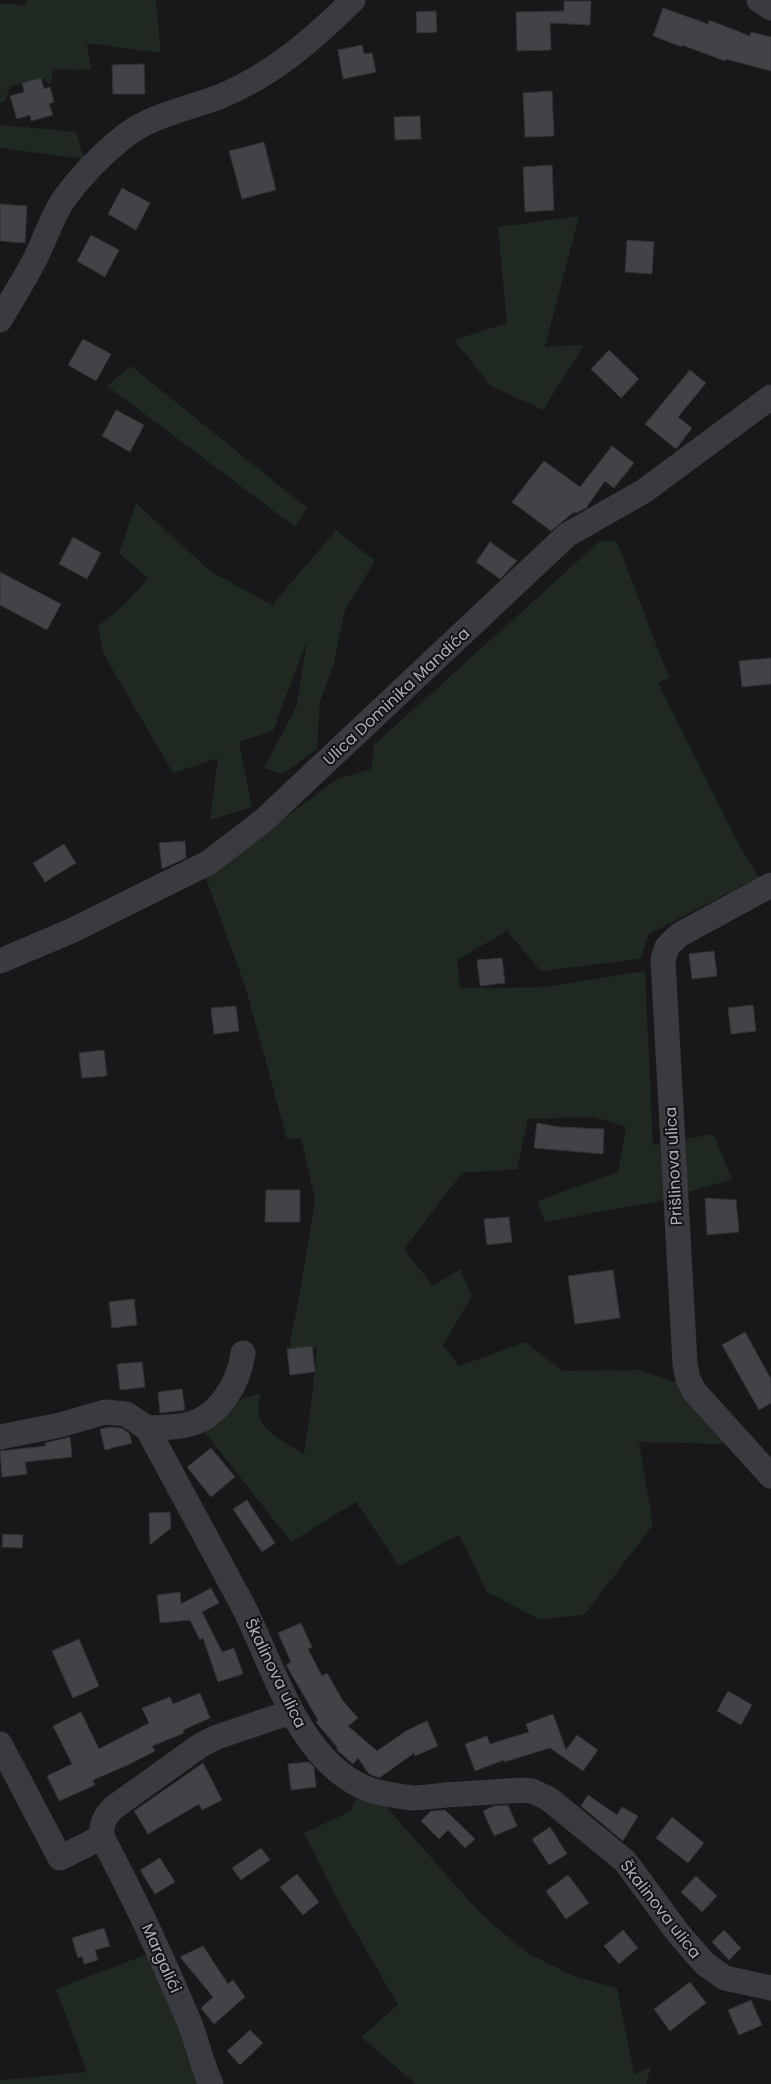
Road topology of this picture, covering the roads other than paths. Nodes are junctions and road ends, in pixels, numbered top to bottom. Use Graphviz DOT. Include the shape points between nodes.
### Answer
graph roads {
  1 [pos="353,0"];
  2 [pos="759,0"];
  3 [pos="771,8"];
  4 [pos="0,320"];
  5 [pos="771,397"];
  6 [pos="771,885"];
  7 [pos="0,961"];
  8 [pos="243,1353"];
  9 [pos="147,1428"];
  10 [pos="0,1438"];
  11 [pos="771,1476"];
  12 [pos="291,1712"];
  13 [pos="0,1744"];
  14 [pos="102,1838"];
  15 [pos="771,1988"];
  16 [pos="211,2084"];
  1 -- 4 [label="street" via="288,58 220,96 146,124 123,137 63,200"];
  2 -- 3 [label="street"];
  5 -- 7 [label="street, Ulica Dominika Mandića" via="644,491 567,535 264,820 208,863 71,932"];
  6 -- 11 [label="street, Prišlinova ulica" via="679,935 667,947 663,960 688,1379 694,1391"];
  8 -- 9 [label="street" via="237,1379 208,1416 186,1425"];
  9 -- 10 [label="street, Škalinova ulica" via="126,1414 106,1412"];
  9 -- 12 [label="street, Škalinova ulica" via="254,1628"];
  12 -- 14 [label="street" via="217,1737 186,1754 105,1816 101,1825"];
  12 -- 15 [label="street, Škalinova ulica" via="332,1765 368,1789 412,1798 522,1790 549,1798 625,1861 705,1964 725,1978"];
  13 -- 14 [label="street" via="60,1858"];
  14 -- 16 [label="street, Margalići" via="166,1965"];
}
